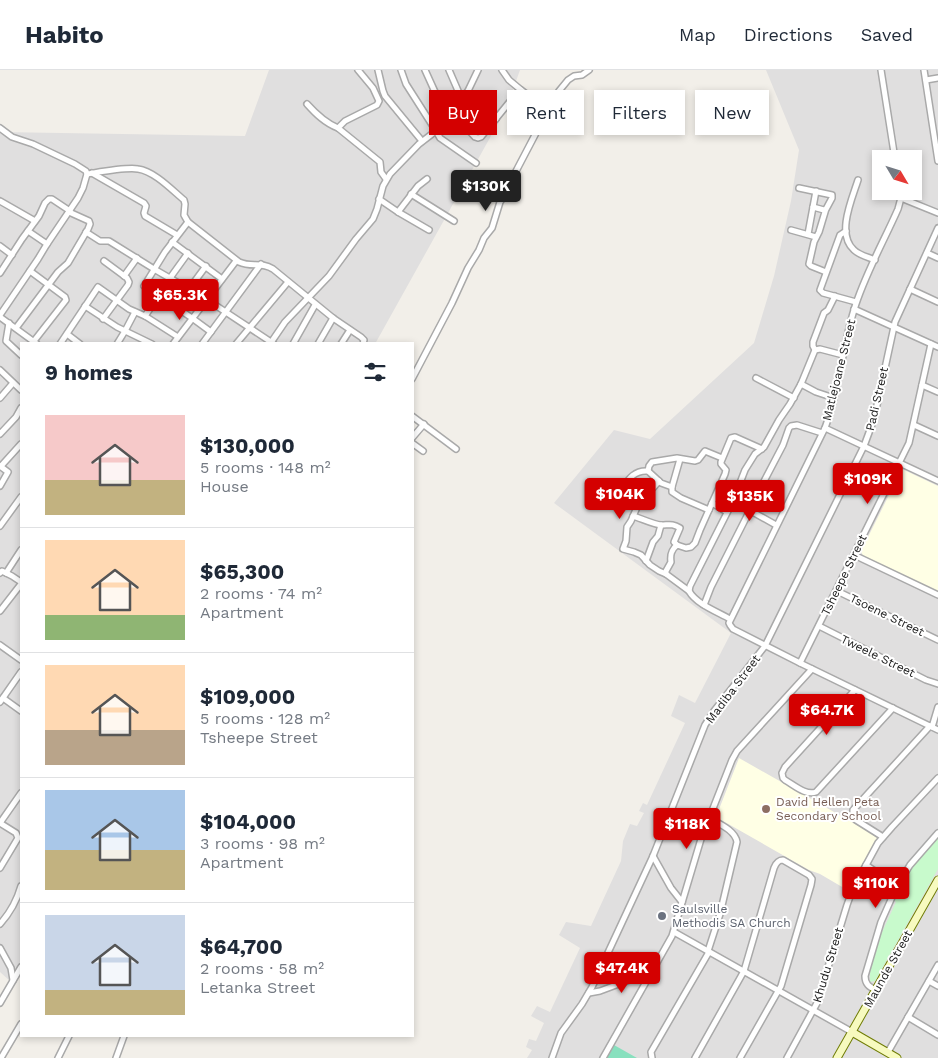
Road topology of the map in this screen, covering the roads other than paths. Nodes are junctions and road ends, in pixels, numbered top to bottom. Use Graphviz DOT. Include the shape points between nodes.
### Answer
graph roads {
  1 [pos="358,70"];
  2 [pos="378,70"];
  3 [pos="401,70"];
  4 [pos="425,70"];
  5 [pos="449,70"];
  6 [pos="478,70"];
  7 [pos="502,70"];
  8 [pos="589,70"];
  9 [pos="881,70"];
  10 [pos="924,70"];
  11 [pos="938,78"];
  12 [pos="926,80"];
  13 [pos="434,90"];
  14 [pos="458,90"];
  15 [pos="469,90"];
  16 [pos="521,90"];
  17 [pos="560,90"];
  18 [pos="307,104"];
  19 [pos="507,106"];
  20 [pos="932,118"];
  21 [pos="938,118"];
  22 [pos="497,119"];
  23 [pos="429,120"];
  24 [pos="0,128"];
  25 [pos="338,128"];
  26 [pos="430,135"];
  27 [pos="438,135"];
  28 [pos="535,135"];
  29 [pos="422,141"];
  30 [pos="894,150"];
  31 [pos="938,159"];
  32 [pos="476,163"];
  33 [pos="89,174"];
  34 [pos="386,179"];
  35 [pos="427,179"];
  36 [pos="858,180"];
  37 [pos="799,188"];
  38 [pos="816,191"];
  39 [pos="411,194"];
  40 [pos="379,199"];
  41 [pos="900,200"];
  42 [pos="906,200"];
  43 [pos="0,201"];
  44 [pos="813,207"];
  45 [pos="69,211"];
  46 [pos="825,211"];
  47 [pos="398,212"];
  48 [pos="938,213"];
  49 [pos="35,221"];
  50 [pos="454,221"];
  51 [pos="188,222"];
  52 [pos="938,228"];
  53 [pos="429,230"];
  54 [pos="791,230"];
  55 [pos="28,231"];
  56 [pos="846,231"];
  57 [pos="86,232"];
  58 [pos="808,234"];
  59 [pos="177,235"];
  60 [pos="816,237"];
  61 [pos="172,242"];
  62 [pos="47,244"];
  63 [pos="0,246"];
  64 [pos="927,252"];
  65 [pos="188,253"];
  66 [pos="12,255"];
  67 [pos="137,258"];
  68 [pos="938,258"];
  69 [pos="236,260"];
  70 [pos="875,260"];
  71 [pos="104,261"];
  72 [pos="261,264"];
  73 [pos="206,266"];
  74 [pos="154,269"];
  75 [pos="30,271"];
  76 [pos="826,272"];
  77 [pos="0,273"];
  78 [pos="124,276"];
  79 [pos="171,278"];
  80 [pos="222,278"];
  81 [pos="288,282"];
  82 [pos="48,285"];
  83 [pos="910,288"];
  84 [pos="189,289"];
  85 [pos="159,295"];
  86 [pos="835,296"];
  87 [pos="307,298"];
  88 [pos="206,299"];
  89 [pos="117,301"];
  90 [pos="856,302"];
  91 [pos="938,302"];
  92 [pos="315,305"];
  93 [pos="85,306"];
  94 [pos="854,309"];
  95 [pos="135,312"];
  96 [pos="226,312"];
  97 [pos="0,316"];
  98 [pos="145,316"];
  99 [pos="192,318"];
  100 [pos="333,318"];
  101 [pos="103,319"];
  102 [pos="9,323"];
  103 [pos="894,326"];
  104 [pos="249,327"];
  105 [pos="16,328"];
  106 [pos="350,330"];
  107 [pos="125,331"];
  108 [pos="211,332"];
  109 [pos="66,334"];
  110 [pos="178,337"];
  111 [pos="35,342"];
  112 [pos="61,342"];
  113 [pos="77,342"];
  114 [pos="118,342"];
  115 [pos="144,342"];
  116 [pos="174,342"];
  117 [pos="204,342"];
  118 [pos="238,342"];
  119 [pos="271,342"];
  120 [pos="273,342"];
  121 [pos="294,342"];
  122 [pos="319,342"];
  123 [pos="342,342"];
  124 [pos="364,342"];
  125 [pos="931,344"];
  126 [pos="938,348"];
  127 [pos="815,350"];
  128 [pos="20,354"];
  129 [pos="843,355"];
  130 [pos="0,370"];
  131 [pos="414,375"];
  132 [pos="756,378"];
  133 [pos="13,382"];
  134 [pos="801,384"];
  135 [pos="922,385"];
  136 [pos="20,389"];
  137 [pos="938,392"];
  138 [pos="0,398"];
  139 [pos="794,398"];
  140 [pos="834,398"];
  141 [pos="20,410"];
  142 [pos="414,417"];
  143 [pos="424,424"];
  144 [pos="914,425"];
  145 [pos="824,431"];
  146 [pos="0,434"];
  147 [pos="414,436"];
  148 [pos="938,436"];
  149 [pos="414,444"];
  150 [pos="20,445"];
  151 [pos="864,446"];
  152 [pos="456,449"];
  153 [pos="762,449"];
  154 [pos="423,451"];
  155 [pos="722,458"];
  156 [pos="680,459"];
  157 [pos="900,464"];
  158 [pos="0,466"];
  159 [pos="648,471"];
  160 [pos="659,481"];
  161 [pos="938,481"];
  162 [pos="627,482"];
  163 [pos="0,486"];
  164 [pos="646,487"];
  165 [pos="672,487"];
  166 [pos="640,496"];
  167 [pos="20,498"];
  168 [pos="732,501"];
  169 [pos="712,503"];
  170 [pos="709,510"];
  171 [pos="750,510"];
  172 [pos="727,512"];
  173 [pos="634,516"];
  174 [pos="661,525"];
  175 [pos="776,525"];
  176 [pos="0,526"];
  177 [pos="677,545"];
  178 [pos="20,551"];
  179 [pos="854,555"];
  180 [pos="646,561"];
  181 [pos="2,572"];
  182 [pos="666,574"];
  183 [pos="20,581"];
  184 [pos="20,582"];
  185 [pos="837,590"];
  186 [pos="689,592"];
  187 [pos="938,596"];
  188 [pos="704,605"];
  189 [pos="0,611"];
  190 [pos="730,622"];
  191 [pos="819,626"];
  192 [pos="938,640"];
  193 [pos="0,645"];
  194 [pos="764,646"];
  195 [pos="20,659"];
  196 [pos="800,663"];
  197 [pos="812,669"];
  198 [pos="20,673"];
  199 [pos="938,684"];
  200 [pos="855,690"];
  201 [pos="2,700"];
  202 [pos="938,707"];
  203 [pos="893,708"];
  204 [pos="20,710"];
  205 [pos="931,726"];
  206 [pos="938,730"];
  207 [pos="938,778"];
  208 [pos="20,794"];
  209 [pos="709,818"];
  210 [pos="0,823"];
  211 [pos="938,833"];
  212 [pos="882,837"];
  213 [pos="653,856"];
  214 [pos="866,865"];
  215 [pos="0,868"];
  216 [pos="938,880"];
  217 [pos="897,886"];
  218 [pos="20,889"];
  219 [pos="935,893"];
  220 [pos="682,902"];
  221 [pos="0,924"];
  222 [pos="674,932"];
  223 [pos="0,948"];
  224 [pos="709,952"];
  225 [pos="938,965"];
  226 [pos="20,969"];
  227 [pos="744,971"];
  228 [pos="651,972"];
  229 [pos="13,981"];
  230 [pos="929,981"];
  231 [pos="938,986"];
  232 [pos="876,990"];
  233 [pos="778,991"];
  234 [pos="589,993"];
  235 [pos="0,1003"];
  236 [pos="813,1011"];
  237 [pos="908,1018"];
  238 [pos="20,1026"];
  239 [pos="852,1032"];
  240 [pos="938,1035"];
  241 [pos="68,1037"];
  242 [pos="124,1037"];
  243 [pos="888,1052"];
  244 [pos="1,1058"];
  245 [pos="58,1058"];
  246 [pos="116,1058"];
  247 [pos="552,1058"];
  248 [pos="603,1058"];
  249 [pos="652,1058"];
  250 [pos="695,1058"];
  251 [pos="740,1058"];
  252 [pos="787,1058"];
  253 [pos="837,1058"];
  254 [pos="897,1058"];
  1 -- 25 [label="street" via="379,102"];
  2 -- 29 [label="street" via="385,96"];
  3 -- 23 [label="street"];
  4 -- 13 [label="street"];
  5 -- 14 [label="street"];
  6 -- 15 [label="street"];
  7 -- 16 [label="street"];
  8 -- 17 [label="street" via="568,80"];
  9 -- 30 [label="street"];
  10 -- 12 [label="street"];
  11 -- 12 [label="street"];
  12 -- 20 [label="street"];
  18 -- 25 [label="street" via="319,117"];
  19 -- 22 [label="street"];
  20 -- 21 [label="street"];
  20 -- 31 [label="street"];
  24 -- 33 [label="street"];
  25 -- 34 [label="street" via="380,162"];
  26 -- 29 [label="street"];
  27 -- 32 [label="street"];
  28 -- 131 [label="street" via="500,202 492,228"];
  29 -- 34 [label="street"];
  33 -- 45 [label="street"];
  33 -- 51 [label="street" via="132,169 145,171 184,200 184,215"];
  33 -- 59 [label="street" via="144,203 144,214"];
  34 -- 40 [label="street"];
  35 -- 39 [label="street"];
  36 -- 56 [label="street"];
  37 -- 38 [label="street"];
  38 -- 44 [label="street"];
  38 -- 46 [label="street" via="832,196"];
  39 -- 47 [label="street"];
  39 -- 50 [label="street"];
  40 -- 47 [label="street"];
  40 -- 87 [label="street" via="370,224"];
  41 -- 70 [label="street, Matlejoane Street"];
  42 -- 48 [label="street"];
  43 -- 49 [label="street"];
  44 -- 46 [label="street"];
  44 -- 58 [label="street"];
  45 -- 49 [label="street" via="49,199"];
  45 -- 57 [label="street" via="90,222"];
  45 -- 62 [label="street"];
  46 -- 60 [label="street"];
  47 -- 53 [label="street"];
  49 -- 55 [label="street"];
  51 -- 59 [label="street"];
  51 -- 69 [label="street"];
  52 -- 64 [label="street, Padi Street"];
  54 -- 58 [label="street"];
  55 -- 62 [label="street"];
  55 -- 66 [label="street"];
  56 -- 70 [label="street" via="852,248"];
  56 -- 76 [label="street" via="840,235"];
  57 -- 67 [label="street"];
  57 -- 82 [label="street" via="68,263"];
  58 -- 60 [label="street"];
  59 -- 61 [label="street"];
  60 -- 76 [label="street" via="809,264"];
  61 -- 65 [label="street"];
  61 -- 74 [label="street"];
  62 -- 75 [label="street"];
  63 -- 66 [label="street"];
  64 -- 68 [label="street"];
  64 -- 83 [label="street, Padi Street"];
  65 -- 73 [label="street"];
  65 -- 79 [label="street"];
  66 -- 77 [label="street"];
  67 -- 74 [label="street"];
  67 -- 78 [label="street"];
  69 -- 72 [label="street" via="246,265"];
  69 -- 80 [label="street"];
  70 -- 90 [label="street, Matlejoane Street"];
  71 -- 78 [label="street"];
  72 -- 81 [label="street"];
  72 -- 96 [label="street"];
  73 -- 80 [label="street"];
  73 -- 84 [label="street"];
  74 -- 79 [label="street"];
  74 -- 85 [label="street" via="144,286"];
  75 -- 82 [label="street"];
  75 -- 97 [label="street"];
  76 -- 86 [label="street" via="820,290"];
  78 -- 89 [label="street" via="129,283"];
  79 -- 84 [label="street"];
  79 -- 85 [label="street"];
  80 -- 88 [label="street"];
  81 -- 87 [label="street"];
  81 -- 104 [label="street"];
  82 -- 105 [label="street"];
  82 -- 111 [label="street" via="65,297 66,302"];
  83 -- 91 [label="street"];
  83 -- 103 [label="street, Padi Street"];
  84 -- 88 [label="street"];
  85 -- 98 [label="street"];
  85 -- 99 [label="street"];
  86 -- 90 [label="street"];
  86 -- 127 [label="street" via="813,342"];
  87 -- 92 [label="street"];
  87 -- 120 [label="street" via="285,322"];
  88 -- 96 [label="street"];
  88 -- 99 [label="street"];
  89 -- 93 [label="street" via="98,287"];
  89 -- 95 [label="street"];
  89 -- 101 [label="street"];
  90 -- 94 [label="street, Matlejoane Street"];
  92 -- 100 [label="street"];
  92 -- 121 [label="street"];
  93 -- 101 [label="street"];
  93 -- 109 [label="street"];
  94 -- 103 [label="street"];
  94 -- 129 [label="street, Matlejoane Street"];
  95 -- 98 [label="street"];
  95 -- 107 [label="street"];
  96 -- 104 [label="street"];
  96 -- 108 [label="street"];
  97 -- 102 [label="street"];
  98 -- 110 [label="street"];
  99 -- 108 [label="street"];
  99 -- 110 [label="street"];
  100 -- 106 [label="street"];
  100 -- 122 [label="street"];
  101 -- 107 [label="street"];
  102 -- 105 [label="street"];
  102 -- 128 [label="street" via="6,341"];
  103 -- 125 [label="street"];
  103 -- 151 [label="street, Padi Street" via="874,419"];
  104 -- 118 [label="street"];
  104 -- 119 [label="street"];
  105 -- 111 [label="street"];
  106 -- 123 [label="street"];
  106 -- 124 [label="street"];
  107 -- 114 [label="street"];
  107 -- 115 [label="street"];
  108 -- 117 [label="street"];
  109 -- 112 [label="street"];
  109 -- 113 [label="street"];
  110 -- 116 [label="street"];
  125 -- 126 [label="street"];
  125 -- 135 [label="street, Tsheepe Street"];
  127 -- 129 [label="street"];
  127 -- 134 [label="street"];
  129 -- 140 [label="street, Matlejoane Street"];
  130 -- 133 [label="street"];
  132 -- 139 [label="street"];
  133 -- 136 [label="street"];
  133 -- 138 [label="street"];
  134 -- 139 [label="street"];
  134 -- 140 [label="street"];
  135 -- 137 [label="street"];
  135 -- 144 [label="street, Tsheepe Street"];
  139 -- 153 [label="street"];
  140 -- 145 [label="street, Matlejoane Street"];
  141 -- 146 [label="street"];
  142 -- 143 [label="street"];
  143 -- 147 [label="street"];
  143 -- 152 [label="street"];
  144 -- 148 [label="street"];
  144 -- 157 [label="street, Tsheepe Street"];
  145 -- 151 [label="street"];
  145 -- 171 [label="street" via="797,425 789,428"];
  145 -- 175 [label="street, Matlejoane Street"];
  149 -- 154 [label="street"];
  150 -- 158 [label="street"];
  151 -- 157 [label="street"];
  151 -- 194 [label="street, Padi Street"];
  153 -- 155 [label="street" via="734,436"];
  153 -- 168 [label="street" via="750,461"];
  155 -- 156 [label="street" via="707,451 696,461"];
  155 -- 169 [label="street" via="720,463 726,472"];
  156 -- 159 [label="street" via="652,462"];
  156 -- 165 [label="street"];
  157 -- 161 [label="street"];
  157 -- 179 [label="street, Tsheepe Street"];
  158 -- 163 [label="street" via="8,473"];
  159 -- 160 [label="street"];
  159 -- 162 [label="street" via="634,473"];
  160 -- 164 [label="street" via="653,488"];
  160 -- 165 [label="street"];
  162 -- 164 [label="street"];
  162 -- 166 [label="street" via="623,490"];
  164 -- 166 [label="street"];
  165 -- 170 [label="street" via="673,494"];
  166 -- 173 [label="street"];
  167 -- 176 [label="street"];
  168 -- 171 [label="street"];
  168 -- 172 [label="street"];
  169 -- 170 [label="street"];
  169 -- 172 [label="street"];
  170 -- 177 [label="street" via="695,543 686,548"];
  171 -- 175 [label="street"];
  171 -- 188 [label="street"];
  172 -- 186 [label="street"];
  173 -- 174 [label="street"];
  173 -- 180 [label="street" via="627,527 623,549 643,556"];
  174 -- 177 [label="street" via="680,527 674,542"];
  174 -- 180 [label="street"];
  175 -- 190 [label="street, Matlejoane Street"];
  177 -- 182 [label="street"];
  178 -- 181 [label="street"];
  179 -- 185 [label="street, Tsheepe Street"];
  179 -- 187 [label="street"];
  180 -- 182 [label="street"];
  181 -- 183 [label="street"];
  182 -- 186 [label="street"];
  184 -- 189 [label="street"];
  185 -- 191 [label="street, Tsheepe Street"];
  185 -- 192 [label="street, Tsoene Street"];
  186 -- 188 [label="street"];
  188 -- 190 [label="street"];
  190 -- 194 [label="street" via="733,629"];
  191 -- 196 [label="street, Tsheepe Street"];
  191 -- 199 [label="street, Tweele Street"];
  193 -- 195 [label="street"];
  194 -- 196 [label="street"];
  194 -- 213 [label="street, Madiba Street" via="705,724"];
  196 -- 197 [label="street"];
  197 -- 200 [label="street"];
  197 -- 209 [label="street" via="734,755"];
  198 -- 201 [label="street"];
  200 -- 203 [label="street"];
  200 -- 203 [label="street" via="785,767 782,776 786,780 813,793"];
  201 -- 204 [label="street"];
  202 -- 205 [label="street"];
  203 -- 205 [label="street"];
  205 -- 206 [label="street"];
  205 -- 212 [label="street" via="853,810 854,818"];
  207 -- 212 [label="street, Khudu Street"];
  208 -- 210 [label="street"];
  209 -- 220 [label="street"];
  209 -- 224 [label="street" via="737,839"];
  210 -- 215 [label="street" via="16,833 18,838"];
  211 -- 217 [label="street" via="910,865"];
  212 -- 214 [label="street, Khudu Street"];
  213 -- 220 [label="street"];
  213 -- 234 [label="street, Madiba Street"];
  214 -- 217 [label="street"];
  214 -- 236 [label="street, Khudu Street" via="852,891"];
  216 -- 219 [label="street, Maunde Street"];
  217 -- 232 [label="street" via="866,971 866,983"];
  218 -- 221 [label="street"];
  219 -- 232 [label="street, Maunde Street"];
  220 -- 222 [label="street"];
  222 -- 224 [label="street"];
  222 -- 228 [label="street"];
  223 -- 229 [label="street"];
  224 -- 227 [label="street"];
  224 -- 249 [label="street" via="651,1052"];
  225 -- 230 [label="street"];
  226 -- 229 [label="street"];
  227 -- 233 [label="street"];
  227 -- 233 [label="street" via="776,865 784,860 809,874 812,881"];
  227 -- 250 [label="street"];
  228 -- 234 [label="street"];
  228 -- 248 [label="street"];
  229 -- 235 [label="street"];
  230 -- 231 [label="street"];
  230 -- 237 [label="street"];
  232 -- 239 [label="street, Maunde Street"];
  233 -- 236 [label="street"];
  233 -- 251 [label="street"];
  234 -- 247 [label="street, Madiba Street" via="561,1033"];
  236 -- 239 [label="street"];
  236 -- 252 [label="street, Khudu Street"];
  237 -- 240 [label="street"];
  237 -- 243 [label="street"];
  238 -- 244 [label="street"];
  239 -- 243 [label="street"];
  239 -- 253 [label="street, Maunde Street"];
  241 -- 245 [label="street"];
  242 -- 246 [label="street"];
  243 -- 254 [label="street"];
}
